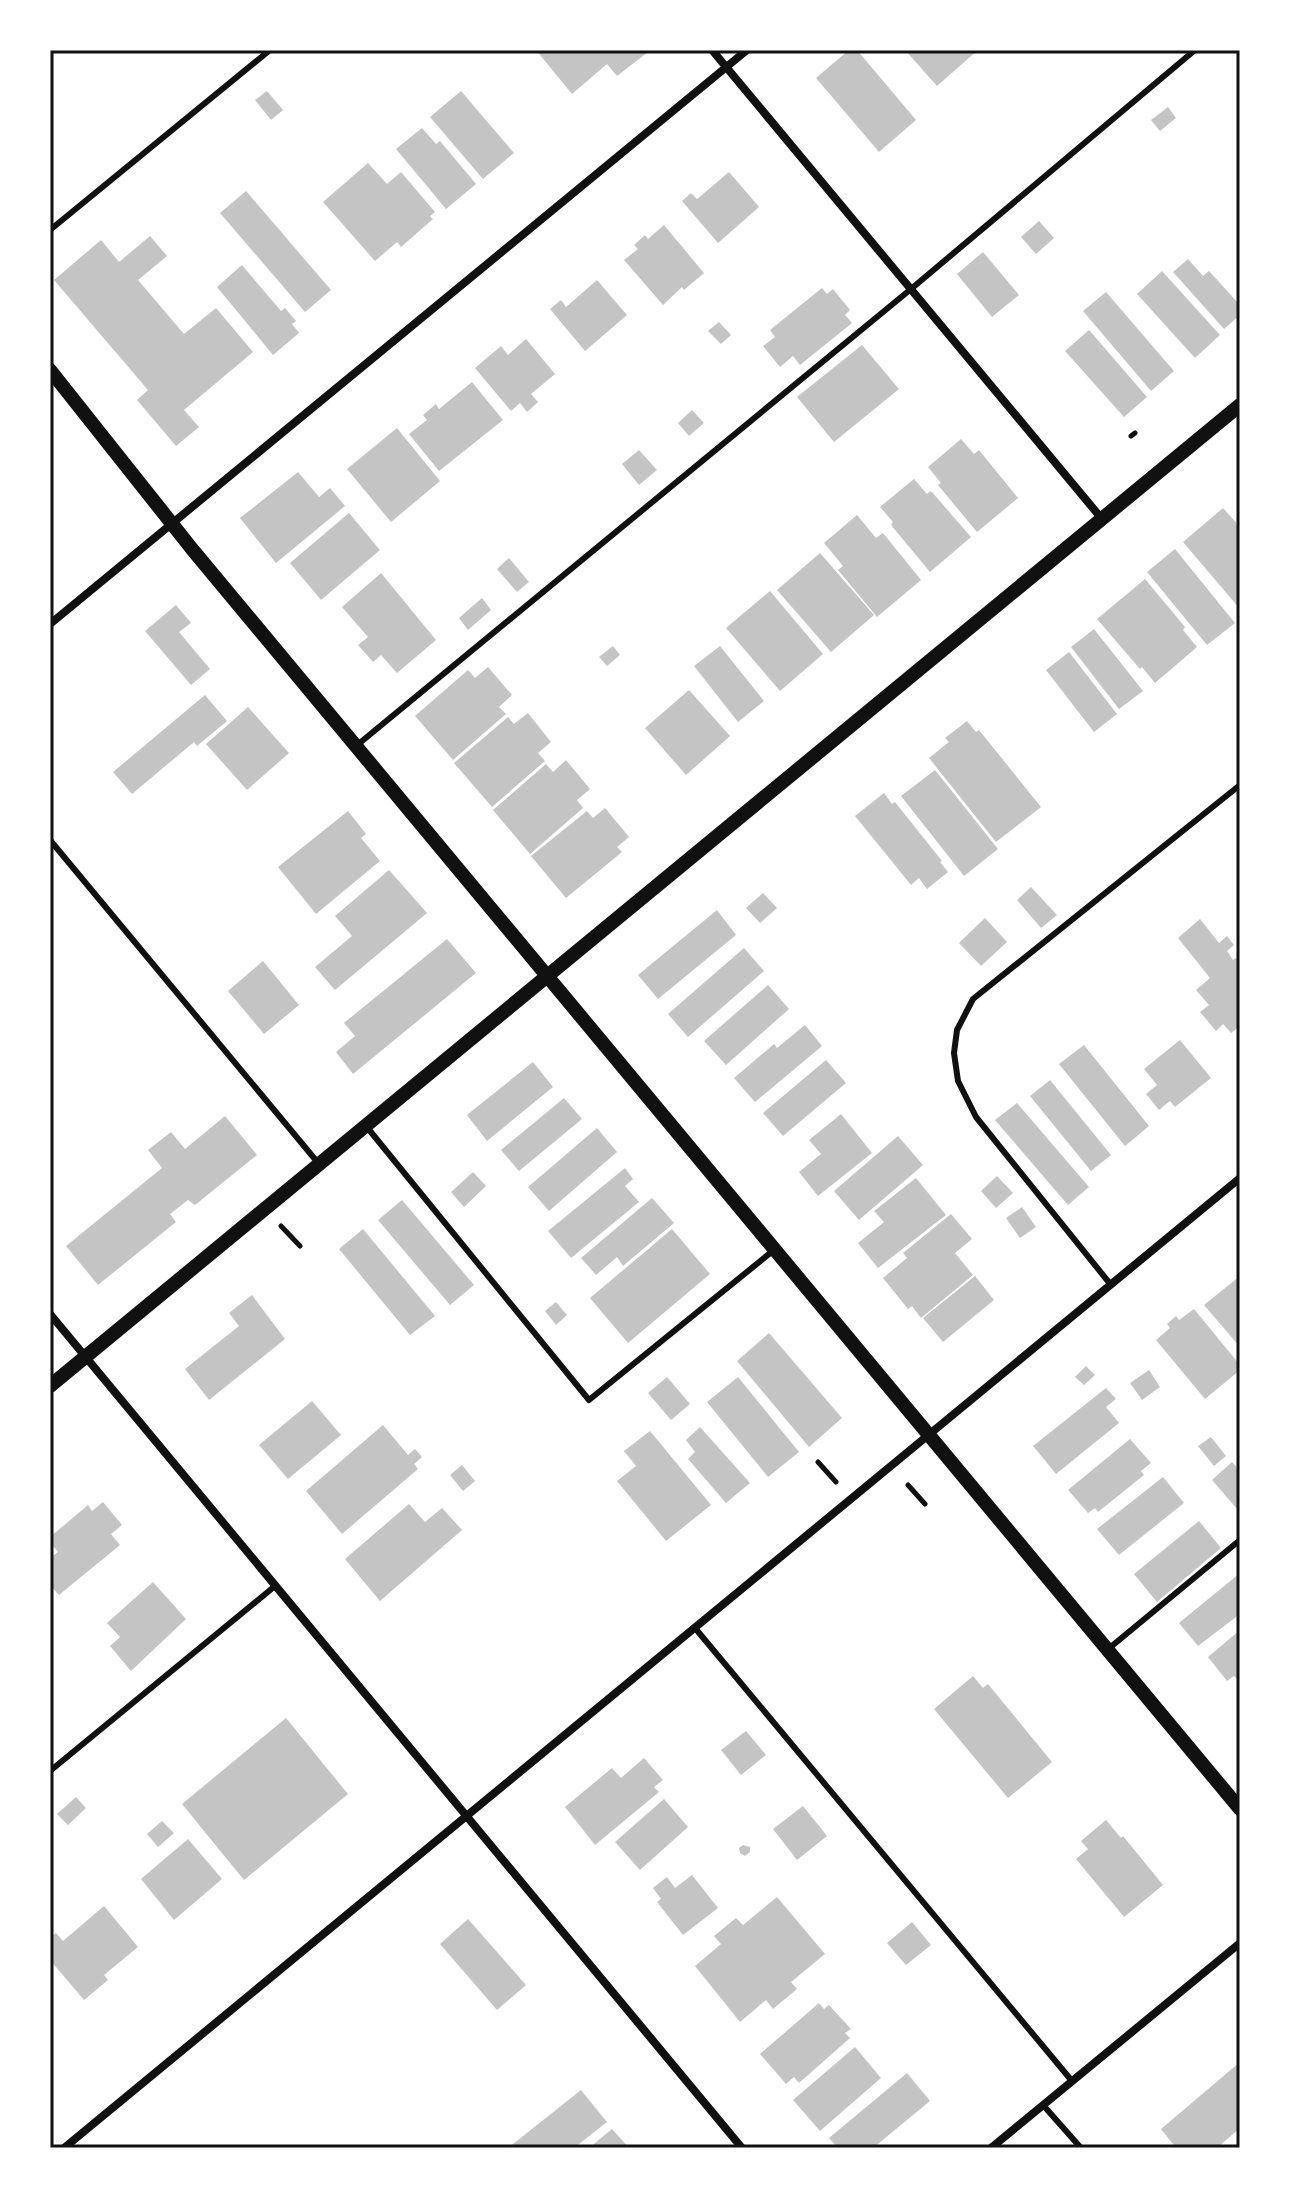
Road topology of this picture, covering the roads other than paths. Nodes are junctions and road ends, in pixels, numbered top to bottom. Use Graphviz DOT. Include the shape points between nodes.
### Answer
graph roads {
  1 [pos="270,50"];
  2 [pos="712,50"];
  3 [pos="747,50"];
  4 [pos="1195,50"];
  5 [pos="726,67"];
  6 [pos="50,230"];
  7 [pos="911,289"];
  8 [pos="50,370"];
  9 [pos="1240,405"];
  10 [pos="1102,519"];
  11 [pos="171,524"];
  12 [pos="50,624"];
  13 [pos="356,746"];
  14 [pos="1240,785"];
  15 [pos="50,840"];
  16 [pos="547,976"];
  17 [pos="366,1126"];
  18 [pos="319,1164"];
  19 [pos="1240,1178"];
  20 [pos="775,1250"];
  21 [pos="1111,1285"];
  22 [pos="50,1314"];
  23 [pos="85,1357"];
  24 [pos="50,1386"];
  25 [pos="929,1435"];
  26 [pos="1240,1540"];
  27 [pos="275,1586"];
  28 [pos="695,1628"];
  29 [pos="1107,1650"];
  30 [pos="50,1771"];
  31 [pos="1240,1809"];
  32 [pos="467,1816"];
  33 [pos="1240,1943"];
  34 [pos="1072,2081"];
  35 [pos="1043,2105"];
  36 [pos="64,2148"];
  37 [pos="742,2148"];
  38 [pos="991,2148"];
  39 [pos="1081,2148"];
  1 -- 6 [label="lane"];
  2 -- 5 [label="street"];
  3 -- 5 [label="street"];
  4 -- 7 [label="lane"];
  5 -- 7 [label="street"];
  5 -- 11 [label="street"];
  7 -- 10 [label="street"];
  7 -- 13 [label="lane"];
  8 -- 11 [label="street"];
  9 -- 10 [label="street"];
  10 -- 16 [label="street"];
  11 -- 12 [label="street"];
  11 -- 13 [label="street"];
  13 -- 16 [label="street"];
  14 -- 21 [label="lane" via="973,999 957,1030 958,1081 976,1117"];
  15 -- 18 [label="lane"];
  16 -- 17 [label="street"];
  16 -- 20 [label="street"];
  17 -- 18 [label="street"];
  17 -- 20 [label="lane" via="589,1400"];
  18 -- 23 [label="street"];
  19 -- 21 [label="street"];
  20 -- 25 [label="street"];
  21 -- 25 [label="street"];
  22 -- 23 [label="street"];
  23 -- 24 [label="street"];
  23 -- 27 [label="street"];
  25 -- 28 [label="street"];
  25 -- 29 [label="street"];
  26 -- 29 [label="lane"];
  27 -- 30 [label="lane"];
  27 -- 32 [label="street"];
  28 -- 32 [label="street"];
  28 -- 34 [label="lane"];
  29 -- 31 [label="street"];
  32 -- 36 [label="street"];
  32 -- 37 [label="street"];
  33 -- 34 [label="street"];
  34 -- 35 [label="street"];
  35 -- 38 [label="street"];
  35 -- 39 [label="lane"];
}
